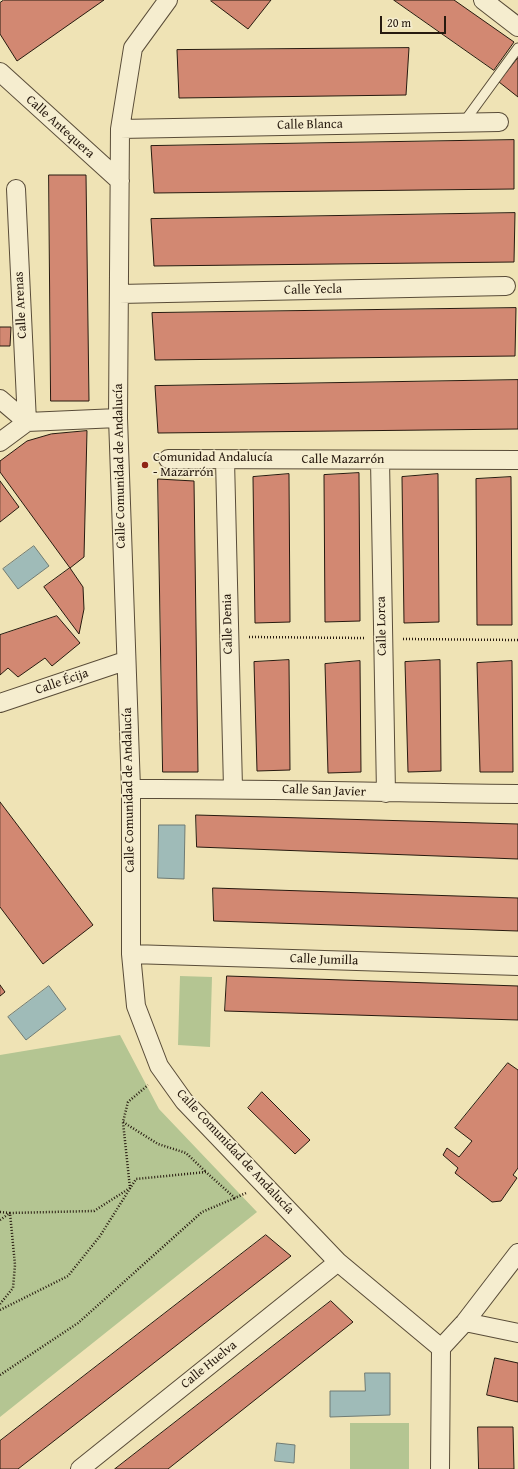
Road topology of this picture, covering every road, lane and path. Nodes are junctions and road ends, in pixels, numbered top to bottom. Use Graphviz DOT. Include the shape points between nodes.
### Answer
graph roads {
  1 [pos="168,0"];
  2 [pos="483,0"];
  3 [pos="518,27"];
  4 [pos="518,48"];
  5 [pos="0,72"];
  6 [pos="464,122"];
  7 [pos="499,122"];
  8 [pos="120,129"];
  9 [pos="120,181"];
  10 [pos="16,189"];
  11 [pos="506,286"];
  12 [pos="119,294"];
  13 [pos="0,399"];
  14 [pos="118,418"];
  15 [pos="27,422"];
  16 [pos="0,442"];
  17 [pos="168,459"];
  18 [pos="225,460"];
  19 [pos="380,460"];
  20 [pos="518,460"];
  21 [pos="125,660"];
  22 [pos="0,703"];
  23 [pos="233,788"];
  24 [pos="131,789"];
  25 [pos="386,793"];
  26 [pos="518,794"];
  27 [pos="131,954"];
  28 [pos="518,966"];
  29 [pos="159,1066"];
  30 [pos="123,1122"];
  31 [pos="206,1172"];
  32 [pos="264,1186"];
  33 [pos="130,1188"];
  34 [pos="235,1198"];
  35 [pos="0,1212"];
  36 [pos="10,1213"];
  37 [pos="0,1220"];
  38 [pos="518,1253"];
  39 [pos="338,1262"];
  40 [pos="0,1304"];
  41 [pos="0,1310"];
  42 [pos="465,1322"];
  43 [pos="518,1333"];
  44 [pos="441,1348"];
  45 [pos="0,1375"];
  46 [pos="80,1469"];
  47 [pos="440,1469"];
  1 -- 8 [label="street, Calle Comunidad de Andalucía" via="133,48"];
  2 -- 3 [label="street"];
  4 -- 6 [label="lane"];
  5 -- 9 [label="street, Calle Antequera"];
  6 -- 7 [label="street, Calle Blanca"];
  6 -- 8 [label="street, Calle Blanca"];
  8 -- 9 [label="street, Calle Comunidad de Andalucía"];
  9 -- 12 [label="street, Calle Comunidad de Andalucía"];
  10 -- 15 [label="street, Calle Arenas"];
  11 -- 12 [label="street, Calle Yecla"];
  12 -- 14 [label="street, Calle Comunidad de Andalucía"];
  13 -- 15 [label="street"];
  14 -- 15 [label="street"];
  14 -- 21 [label="street, Calle Comunidad de Andalucía"];
  15 -- 16 [label="street"];
  17 -- 18 [label="street, Calle Mazarrón"];
  18 -- 19 [label="street, Calle Mazarrón"];
  18 -- 23 [label="street, Calle Denia"];
  19 -- 20 [label="street, Calle Mazarrón"];
  19 -- 25 [label="street, Calle Lorca"];
  21 -- 22 [label="street, Calle Écija"];
  21 -- 24 [label="street, Calle Comunidad de Andalucía"];
  23 -- 24 [label="street, Calle San Javier"];
  23 -- 25 [label="street, Calle San Javier"];
  24 -- 27 [label="street, Calle Comunidad de Andalucía"];
  25 -- 26 [label="street, Calle San Javier"];
  27 -- 28 [label="street, Calle Jumilla"];
  27 -- 29 [label="street, Calle Comunidad de Andalucía" via="136,1006"];
  29 -- 30 [label="path" via="146,1089 128,1102"];
  29 -- 32 [label="street, Calle Comunidad de Andalucía" via="184,1101"];
  30 -- 31 [label="path" via="158,1144 186,1153"];
  30 -- 33 [label="path"];
  31 -- 33 [label="path" via="136,1179"];
  31 -- 34 [label="path"];
  32 -- 34 [label="path"];
  32 -- 39 [label="street, Calle Comunidad de Andalucía"];
  33 -- 36 [label="path" via="94,1211"];
  33 -- 41 [label="path" via="100,1236 68,1276"];
  34 -- 45 [label="path" via="202,1212 78,1323"];
  35 -- 36 [label="path"];
  36 -- 37 [label="path"];
  36 -- 40 [label="path" via="15,1265 14,1288"];
  38 -- 42 [label="street"];
  39 -- 44 [label="street, Calle Comunidad de Andalucía"];
  39 -- 46 [label="street, Calle Huelva"];
  42 -- 43 [label="street"];
  42 -- 44 [label="street"];
  44 -- 47 [label="street"];
}
